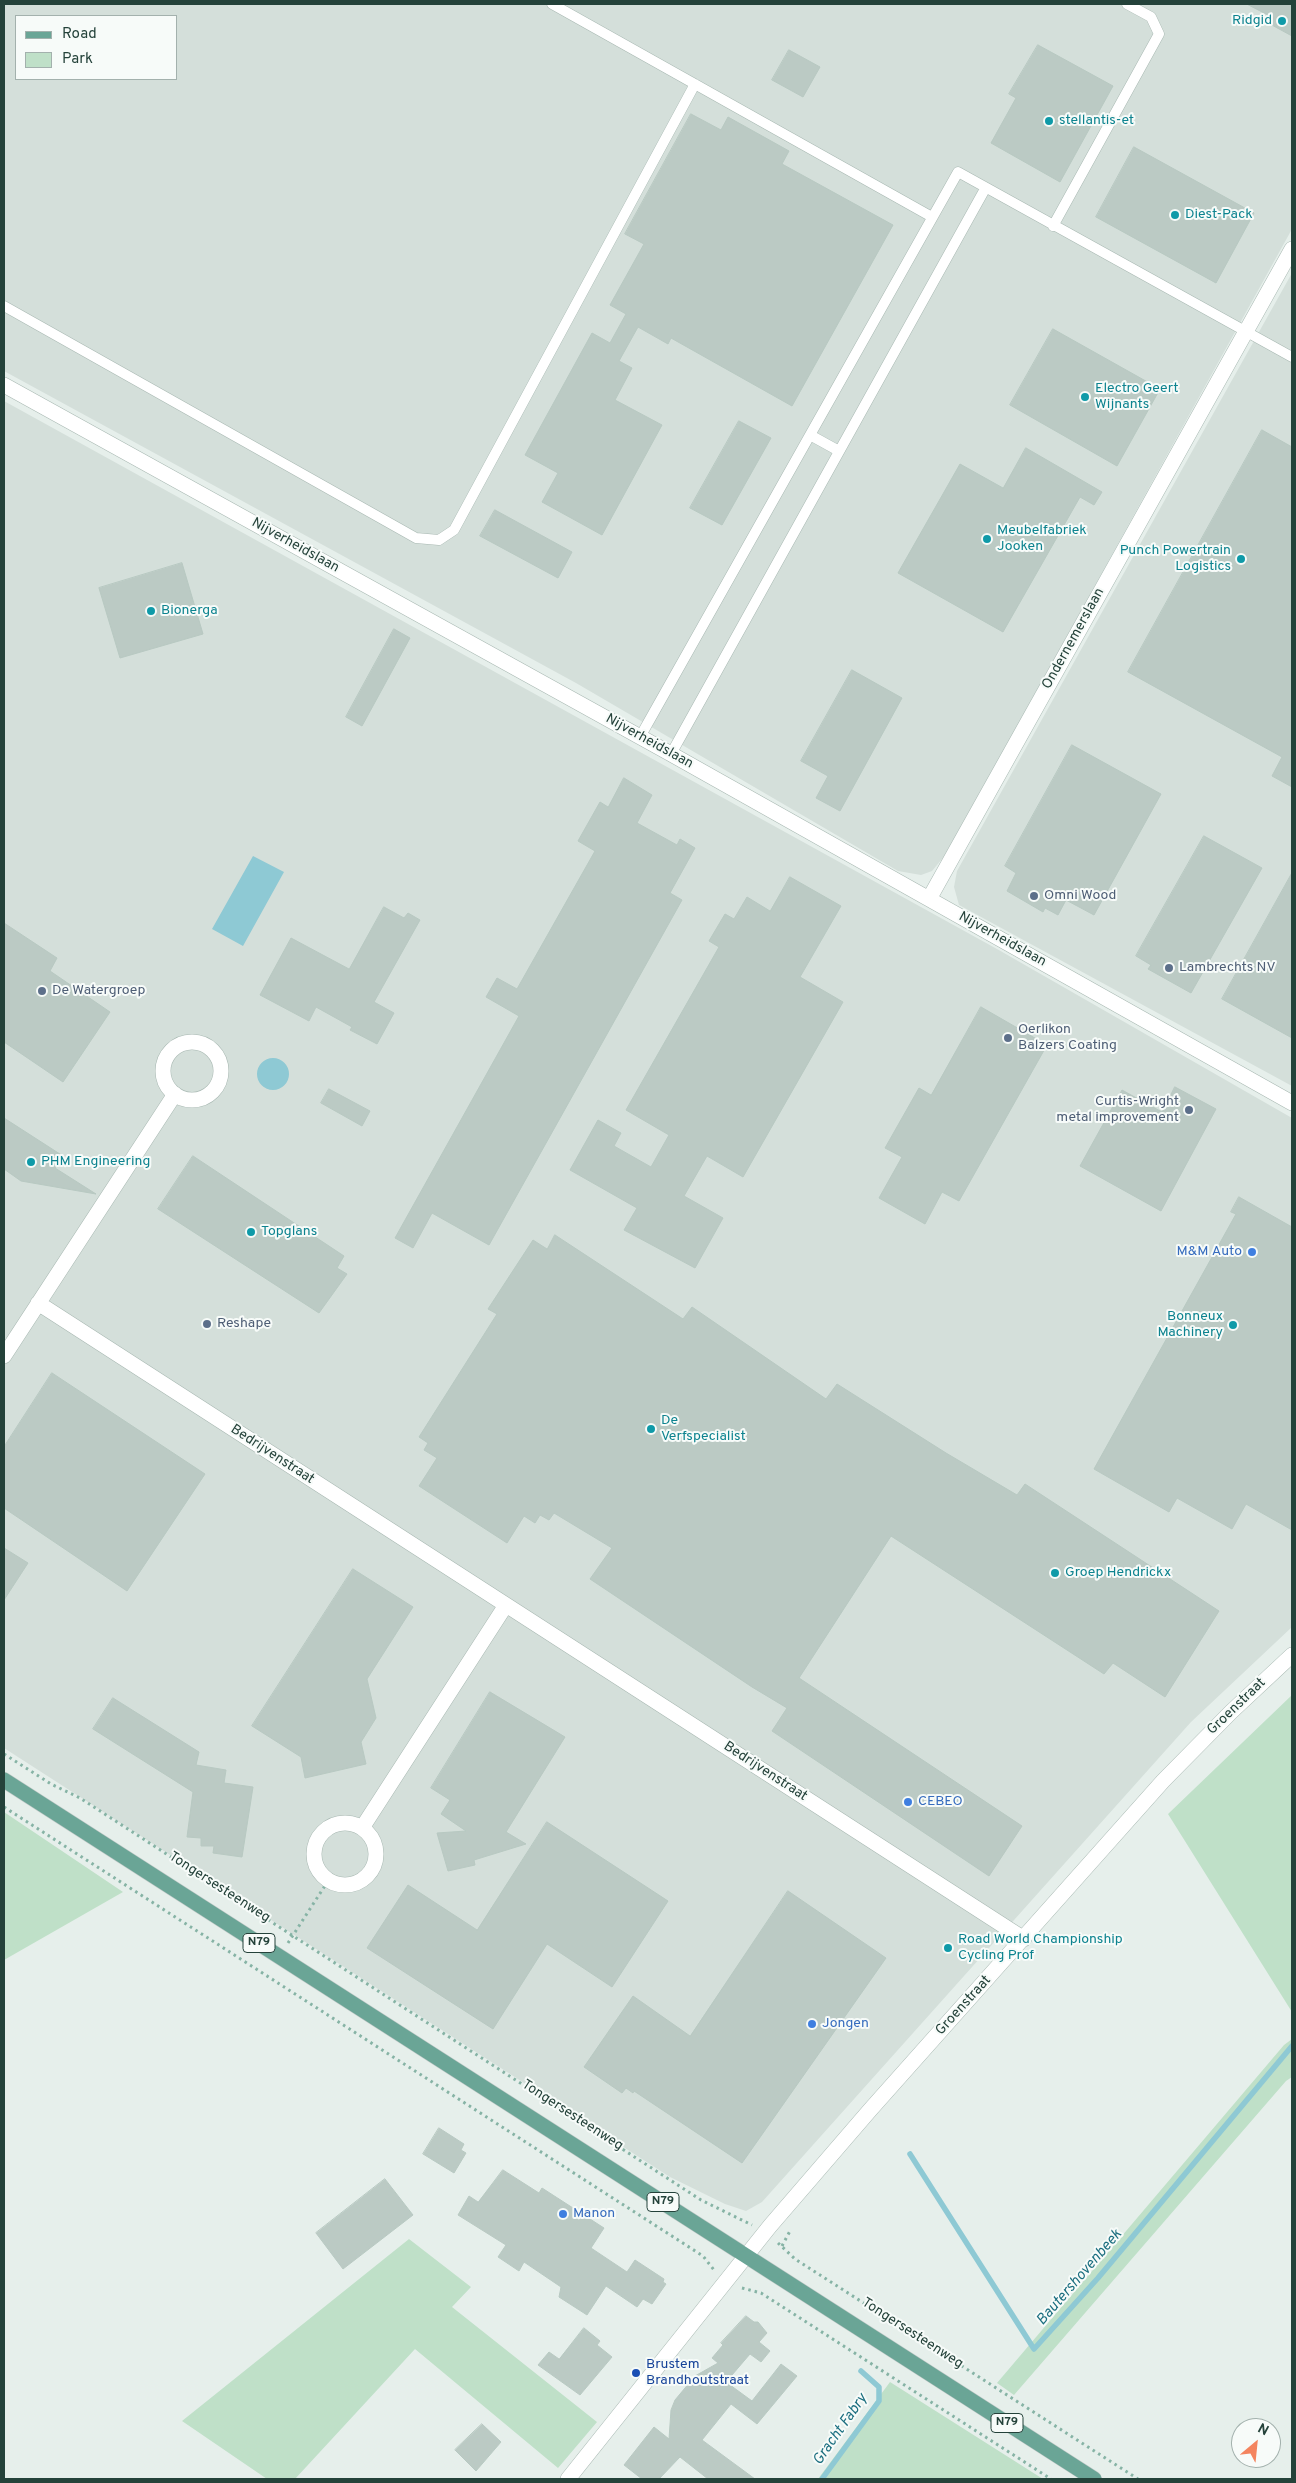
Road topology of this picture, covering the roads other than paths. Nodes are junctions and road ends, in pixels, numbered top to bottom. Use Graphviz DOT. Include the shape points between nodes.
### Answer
graph roads {
  1 [pos="552,4"];
  2 [pos="1127,4"];
  3 [pos="695,84"];
  4 [pos="985,189"];
  5 [pos="932,217"];
  6 [pos="1053,226"];
  7 [pos="1292,249"];
  8 [pos="4,306"];
  9 [pos="1247,330"];
  10 [pos="1292,356"];
  11 [pos="4,385"];
  12 [pos="810,435"];
  13 [pos="839,451"];
  14 [pos="640,737"];
  15 [pos="670,754"];
  16 [pos="928,899"];
  17 [pos="175,1094"];
  18 [pos="1292,1102"];
  19 [pos="38,1303"];
  20 [pos="4,1356"];
  21 [pos="506,1605"];
  22 [pos="1292,1655"];
  23 [pos="4,1780"];
  24 [pos="362,1828"];
  25 [pos="1024,1939"];
  26 [pos="747,2256"];
  27 [pos="568,2479"];
  28 [pos="1094,2479"];
  1 -- 3 [label="lane"];
  2 -- 6 [label="lane" via="1151,17 1158,34"];
  3 -- 5 [label="lane"];
  3 -- 8 [label="lane" via="454,530 438,540 416,538"];
  4 -- 5 [label="lane" via="958,172"];
  4 -- 6 [label="lane"];
  4 -- 13 [label="lane"];
  5 -- 12 [label="lane"];
  6 -- 9 [label="lane"];
  7 -- 9 [label="street, Ondernemerslaan"];
  9 -- 10 [label="lane"];
  9 -- 16 [label="street, Ondernemerslaan"];
  11 -- 14 [label="street, Nijverheidslaan"];
  12 -- 13 [label="lane"];
  12 -- 14 [label="lane"];
  13 -- 15 [label="lane"];
  14 -- 15 [label="street, Nijverheidslaan"];
  15 -- 16 [label="street, Nijverheidslaan"];
  16 -- 18 [label="street, Nijverheidslaan"];
  17 -- 19 [label="street"];
  19 -- 20 [label="street"];
  19 -- 21 [label="street, Bedrijvenstraat"];
  21 -- 24 [label="street"];
  21 -- 25 [label="street, Bedrijvenstraat"];
  22 -- 25 [label="street, Groenstraat" via="1164,1781"];
  23 -- 26 [label="main road, Tongersesteenweg / N79"];
  24 -- 24 [label="street" via="349,1823 335,1824 323,1832 316,1843 314,1857 319,1871 328,1880 342,1885 356,1884 368,1876 375,1865 377,1851 372,1838"];
  25 -- 26 [label="street, Groenstraat" via="870,2110"];
  26 -- 27 [label="street, Groenstraat"];
  26 -- 28 [label="main road, Tongersesteenweg / N79"];
}
